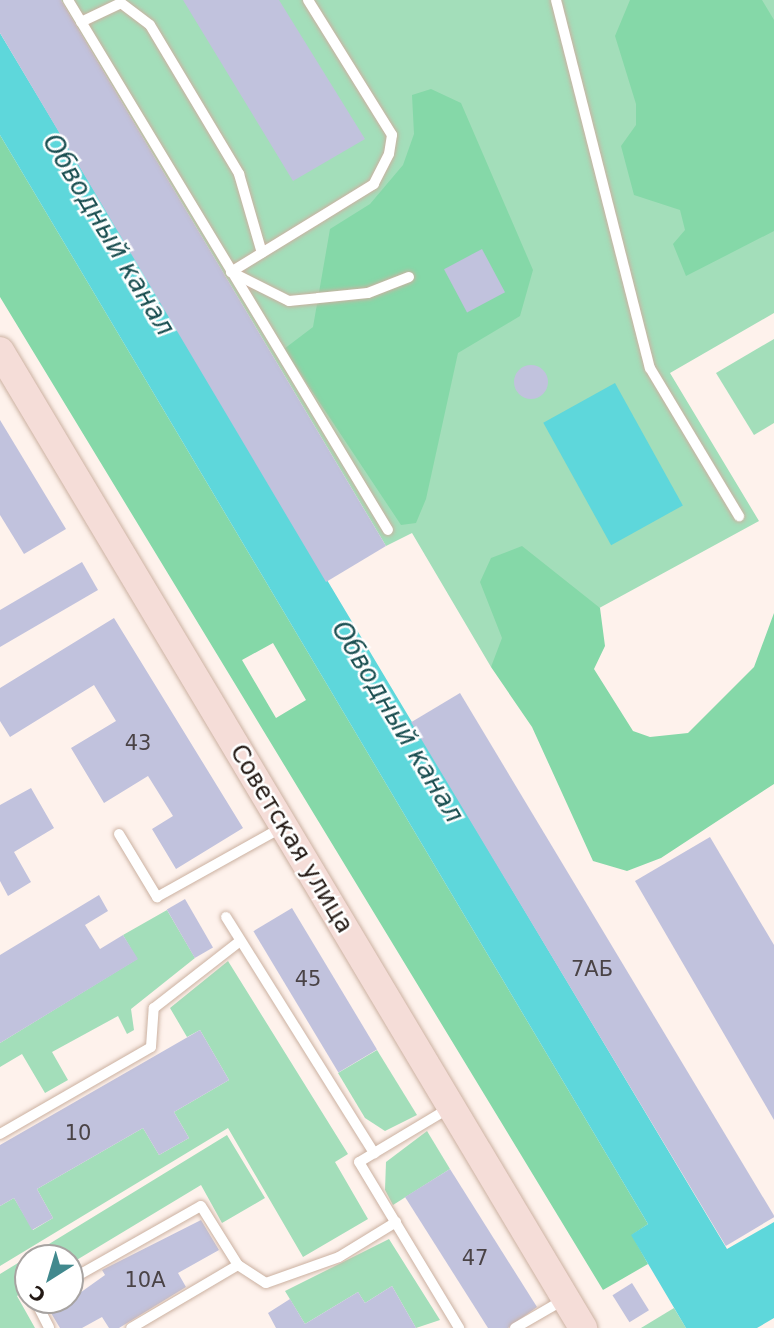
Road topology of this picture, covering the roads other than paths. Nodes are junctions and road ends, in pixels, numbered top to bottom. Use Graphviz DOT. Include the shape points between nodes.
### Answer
graph roads {
  1 [pos="68,0"];
  2 [pos="308,0"];
  3 [pos="556,0"];
  4 [pos="81,22"];
  5 [pos="262,253"];
  6 [pos="231,272"];
  7 [pos="409,277"];
  8 [pos="0,351"];
  9 [pos="740,516"];
  10 [pos="388,530"];
  11 [pos="284,827"];
  12 [pos="119,834"];
  13 [pos="226,917"];
  14 [pos="240,941"];
  15 [pos="451,1107"];
  16 [pos="0,1133"];
  17 [pos="374,1153"];
  18 [pos="396,1222"];
  19 [pos="238,1265"];
  20 [pos="84,1272"];
  21 [pos="565,1299"];
  22 [pos="131,1328"];
  23 [pos="459,1328"];
  24 [pos="515,1328"];
  25 [pos="583,1328"];
  1 -- 4 [label="lane"];
  2 -- 5 [label="lane" via="392,135 389,154 374,184"];
  3 -- 9 [label="lane" via="650,368"];
  4 -- 5 [label="lane" via="121,3 150,25 239,174"];
  4 -- 6 [label="lane"];
  5 -- 6 [label="lane"];
  6 -- 7 [label="lane" via="289,301 358,295"];
  6 -- 10 [label="lane"];
  8 -- 11 [label="street, Советская улица"];
  11 -- 12 [label="lane" via="157,897"];
  11 -- 15 [label="street, Советская улица"];
  13 -- 14 [label="lane"];
  14 -- 16 [label="lane" via="154,1008 151,1046"];
  14 -- 17 [label="lane"];
  15 -- 17 [label="lane"];
  15 -- 21 [label="street, Советская улица"];
  17 -- 18 [label="lane" via="359,1162"];
  18 -- 19 [label="lane" via="339,1257 266,1283"];
  18 -- 23 [label="lane"];
  19 -- 20 [label="lane" via="201,1206"];
  19 -- 22 [label="lane"];
  21 -- 24 [label="lane"];
  21 -- 25 [label="street, Советская улица"];
}
